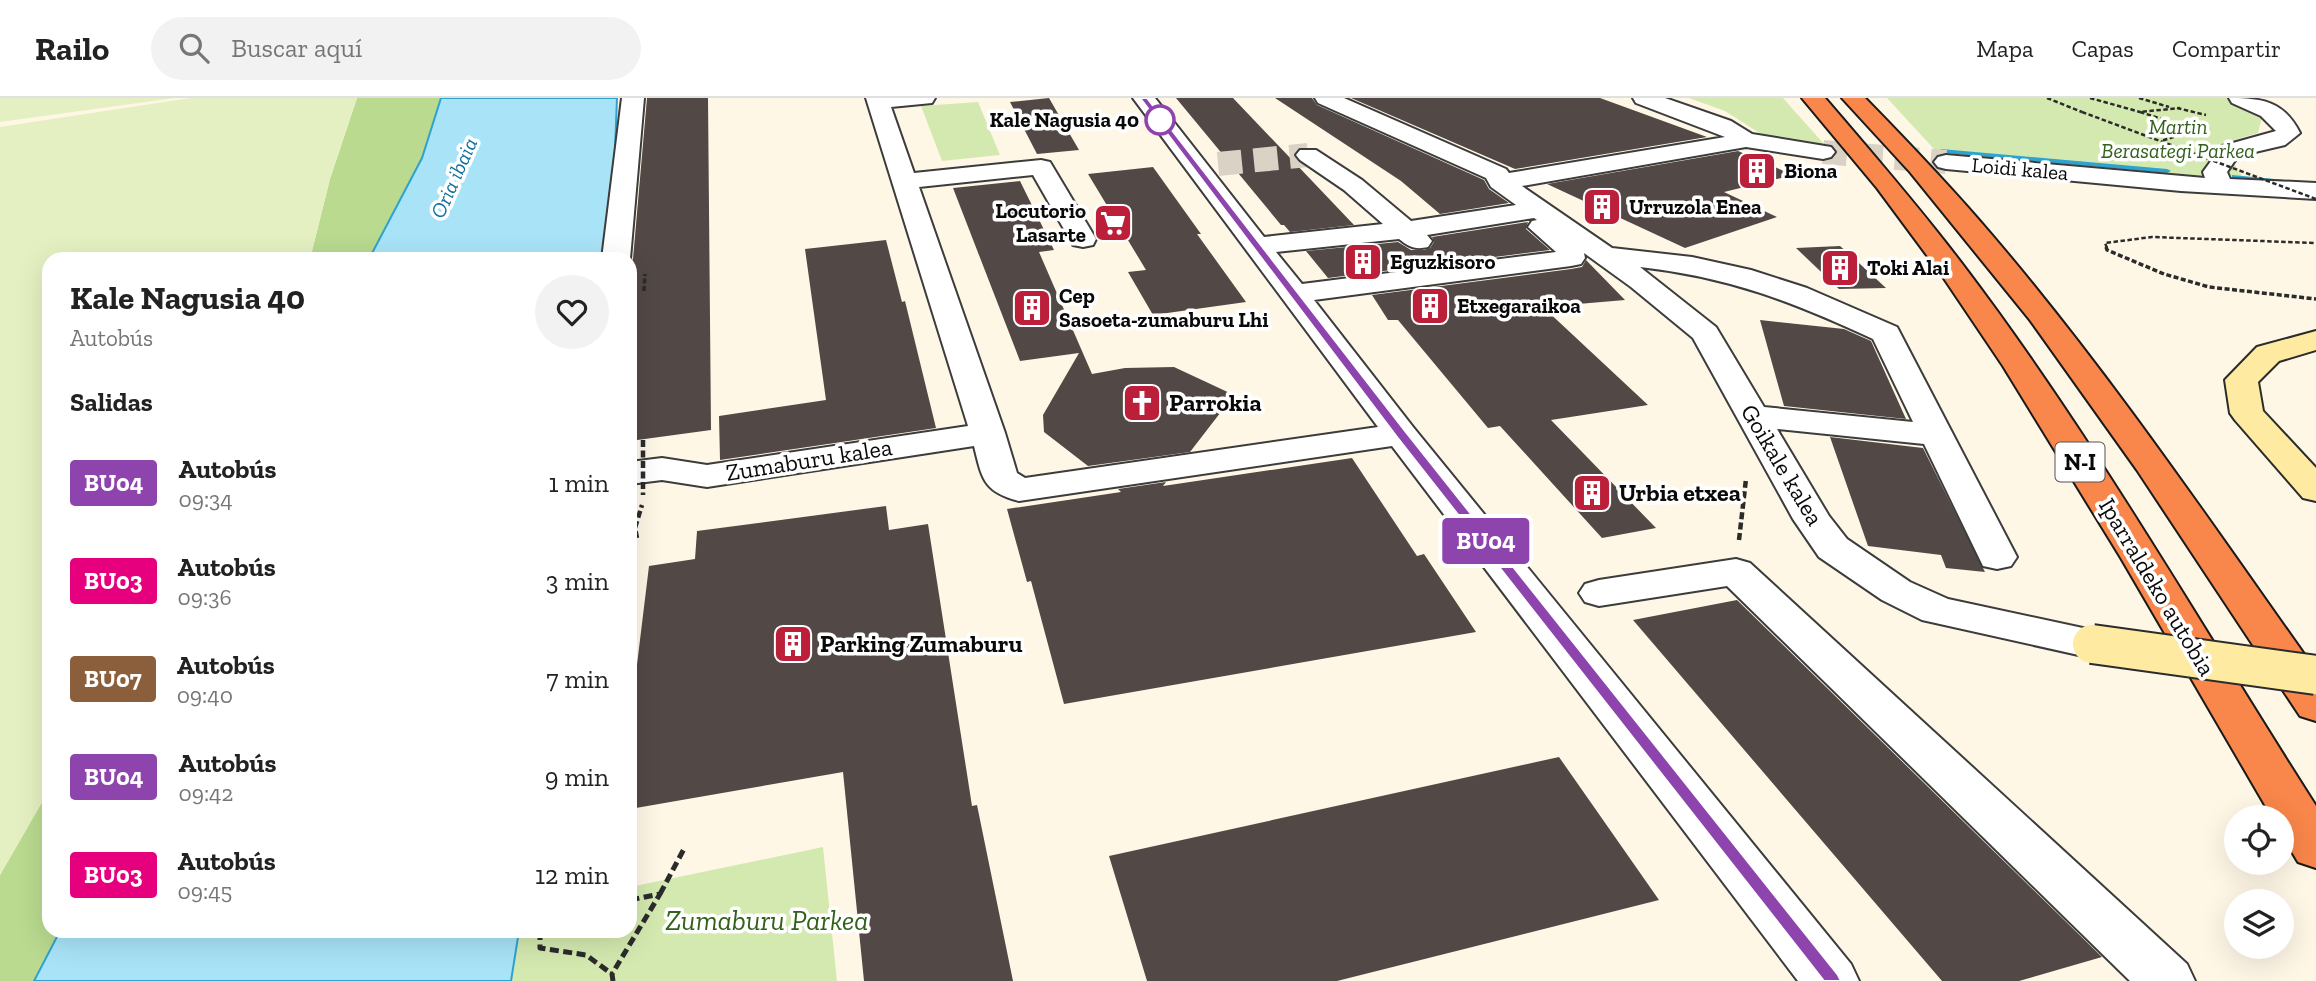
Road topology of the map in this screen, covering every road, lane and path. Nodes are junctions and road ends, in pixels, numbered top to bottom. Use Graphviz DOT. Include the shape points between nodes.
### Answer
graph roads {
  1 [pos="633,98"];
  2 [pos="924,98"];
  3 [pos="1144,98"];
  4 [pos="1326,98"];
  5 [pos="1644,98"];
  6 [pos="1813,98"];
  7 [pos="1853,98"];
  8 [pos="1878,98"];
  9 [pos="2046,98"];
  10 [pos="2090,98"];
  11 [pos="2139,98"];
  12 [pos="2240,98"];
  13 [pos="877,100"];
  14 [pos="2180,108"];
  15 [pos="2140,112"];
  16 [pos="2206,115"];
  17 [pos="2172,138"];
  18 [pos="1746,140"];
  19 [pos="1823,152"];
  20 [pos="1909,154"];
  21 [pos="1308,155"];
  22 [pos="1946,162"];
  23 [pos="904,181"];
  24 [pos="1500,182"];
  25 [pos="2220,186"];
  26 [pos="2316,191"];
  27 [pos="2316,199"];
  28 [pos="1529,210"];
  29 [pos="1406,230"];
  30 [pos="1083,239"];
  31 [pos="2316,243"];
  32 [pos="1257,246"];
  33 [pos="617,252"];
  34 [pos="1606,256"];
  35 [pos="645,274"];
  36 [pos="1457,274"];
  37 [pos="644,291"];
  38 [pos="1295,294"];
  39 [pos="2316,299"];
  40 [pos="2316,340"];
  41 [pos="1753,416"];
  42 [pos="988,433"];
  43 [pos="1401,434"];
  44 [pos="1936,435"];
  45 [pos="643,440"];
  46 [pos="1748,466"];
  47 [pos="637,484"];
  48 [pos="2316,490"];
  49 [pos="1997,557"];
  50 [pos="1736,572"];
  51 [pos="1599,593"];
  52 [pos="2316,675"];
  53 [pos="2316,705"];
  54 [pos="685,847"];
  55 [pos="2316,848"];
  56 [pos="660,894"];
  57 [pos="637,899"];
  58 [pos="637,934"];
  59 [pos="540,938"];
  60 [pos="635,938"];
  61 [pos="612,977"];
  62 [pos="1831,981"];
  63 [pos="2167,981"];
  1 -- 33 [label="street"];
  2 -- 13 [label="street"];
  3 -- 32 [label="street"];
  4 -- 24 [label="street, Goikale kalea" via="1497,174"];
  5 -- 18 [label="street" via="1723,126"];
  6 -- 55 [label="highway, Iparraldeko autobia / N-I" via="1913,218 1990,325 2093,481"];
  7 -- 20 [label="highway, N-I"];
  8 -- 20 [label="highway" via="1913,140"];
  9 -- 27 [label="path, bridge"];
  10 -- 15 [label="path"];
  11 -- 14 [label="path"];
  12 -- 25 [label="street" via="2277,116 2289,132 2277,140 2230,151 2215,172"];
  13 -- 23 [label="street"];
  14 -- 15 [label="path"];
  14 -- 16 [label="path"];
  15 -- 17 [label="path" via="2180,129 2180,135"];
  18 -- 19 [label="street"];
  18 -- 24 [label="street"];
  20 -- 53 [label="highway, N-I" via="2040,314 2133,438"];
  21 -- 29 [label="street" via="1353,185"];
  22 -- 25 [label="street, Loidi kalea"];
  23 -- 30 [label="street" via="1041,167"];
  23 -- 42 [label="street"];
  24 -- 28 [label="street, Goikale kalea"];
  25 -- 26 [label="street, Loidi kalea"];
  28 -- 29 [label="street"];
  28 -- 34 [label="street, Goikale kalea"];
  28 -- 36 [label="street" via="1569,248 1571,258"];
  29 -- 32 [label="street"];
  29 -- 36 [label="street"];
  31 -- 39 [label="path" via="2162,237 2105,243 2107,250 2131,260 2223,290"];
  32 -- 38 [label="street"];
  34 -- 41 [label="street, Goikale kalea" via="1705,333"];
  34 -- 44 [label="street" via="1684,264 1741,276 1782,288 1886,333"];
  35 -- 37 [label="path"];
  36 -- 38 [label="street"];
  38 -- 43 [label="street"];
  40 -- 48 [label="street" via="2267,354 2241,380 2247,413"];
  41 -- 44 [label="street"];
  41 -- 52 [label="street, Goikale kalea, bridge" via="1833,548 1896,591 1937,610 2092,644"];
  42 -- 43 [label="street" via="1000,479 1019,490"];
  42 -- 47 [label="street, Zumaburu kalea" via="707,476 662,468"];
  43 -- 62 [label="street"];
  44 -- 49 [label="street"];
  45 -- 47 [label="path, bridge"];
  46 -- 50 [label="path"];
  50 -- 51 [label="street"];
  50 -- 63 [label="street"];
  54 -- 56 [label="path"];
  56 -- 57 [label="path"];
  56 -- 58 [label="path"];
  59 -- 61 [label="path" via="540,948 586,955"];
  60 -- 61 [label="path"];
}
